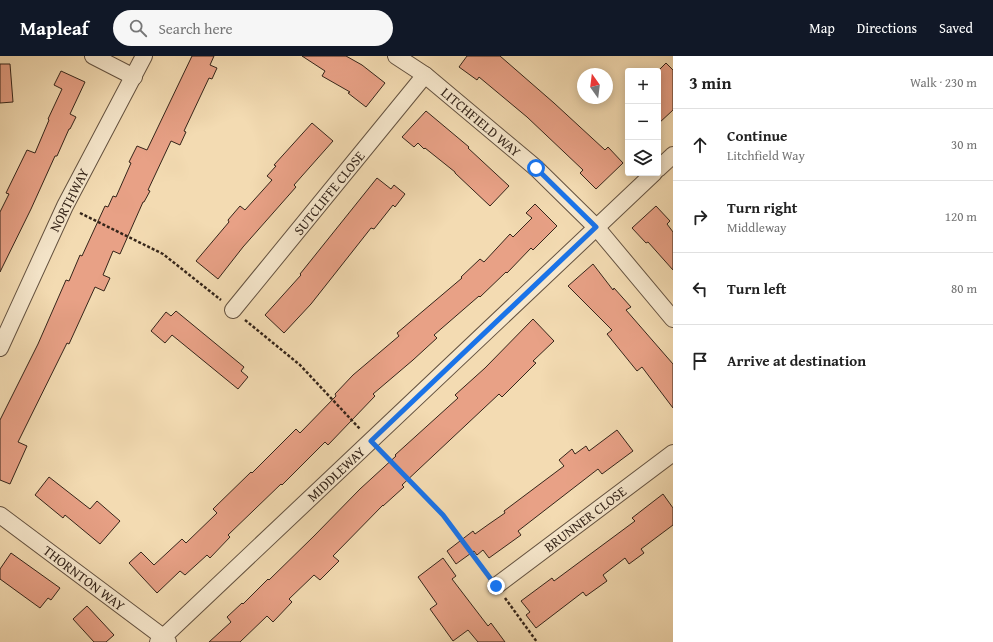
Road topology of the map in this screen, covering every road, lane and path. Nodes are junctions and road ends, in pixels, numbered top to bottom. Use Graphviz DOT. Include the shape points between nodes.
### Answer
graph roads {
  1 [pos="93,56"];
  2 [pos="144,56"];
  3 [pos="396,56"];
  4 [pos="425,75"];
  5 [pos="134,77"];
  6 [pos="673,155"];
  7 [pos="661,166"];
  8 [pos="651,176"];
  9 [pos="65,206"];
  10 [pos="596,227"];
  11 [pos="233,310"];
  12 [pos="673,319"];
  13 [pos="0,348"];
  14 [pos="371,441"];
  15 [pos="673,453"];
  16 [pos="0,514"];
  17 [pos="496,586"];
  18 [pos="163,640"];
  19 [pos="537,642"];
  1 -- 5 [label="street"];
  2 -- 5 [label="street, NORTHWAY"];
  3 -- 4 [label="street, LITCHFIELD WAY"];
  4 -- 10 [label="street, LITCHFIELD WAY" via="536,168"];
  4 -- 11 [label="street, SUTCLIFFE CLOSE"];
  5 -- 9 [label="street, NORTHWAY"];
  6 -- 7 [label="street"];
  8 -- 10 [label="street, MIDDLEWAY"];
  9 -- 11 [label="path" via="163,254"];
  9 -- 13 [label="street, NORTHWAY"];
  10 -- 12 [label="street, LITCHFIELD WAY"];
  10 -- 14 [label="street, MIDDLEWAY"];
  11 -- 14 [label="path" via="300,366"];
  14 -- 17 [label="path" via="443,515"];
  14 -- 18 [label="street, MIDDLEWAY"];
  15 -- 17 [label="street, BRUNNER CLOSE"];
  16 -- 18 [label="street, THORNTON WAY"];
  17 -- 19 [label="path"];
}
